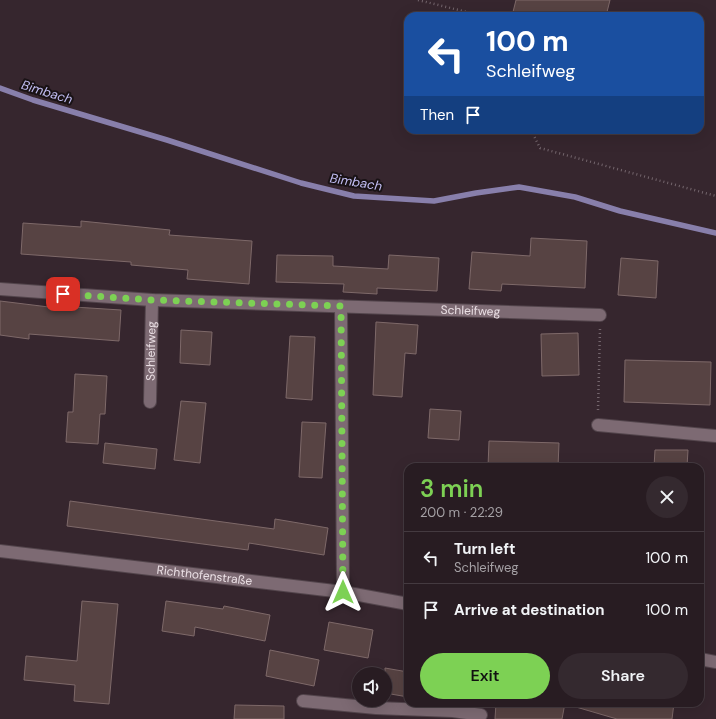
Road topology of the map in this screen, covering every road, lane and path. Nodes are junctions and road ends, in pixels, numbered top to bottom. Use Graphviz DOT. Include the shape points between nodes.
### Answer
graph roads {
  1 [pos="418,0"];
  2 [pos="468,12"];
  3 [pos="533,134"];
  4 [pos="716,196"];
  5 [pos="0,289"];
  6 [pos="152,300"];
  7 [pos="341,306"];
  8 [pos="600,315"];
  9 [pos="150,402"];
  10 [pos="598,425"];
  11 [pos="716,436"];
  12 [pos="0,551"];
  13 [pos="343,592"];
  14 [pos="404,603"];
  15 [pos="716,658"];
  16 [pos="704,660"];
  17 [pos="716,662"];
  18 [pos="303,701"];
  19 [pos="482,712"];
  1 -- 2 [label="path"];
  3 -- 4 [label="path" via="540,148"];
  5 -- 6 [label="street, Schleifweg"];
  6 -- 7 [label="street, Schleifweg"];
  6 -- 9 [label="street, Schleifweg"];
  7 -- 8 [label="street, Schleifweg"];
  7 -- 13 [label="street"];
  8 -- 10 [label="path"];
  10 -- 11 [label="street"];
  12 -- 13 [label="street, Richthofenstraße"];
  13 -- 14 [label="street, Richthofenstraße"];
  15 -- 17 [label="street"];
  16 -- 17 [label="street"];
  18 -- 19 [label="street" via="376,708"];
}
